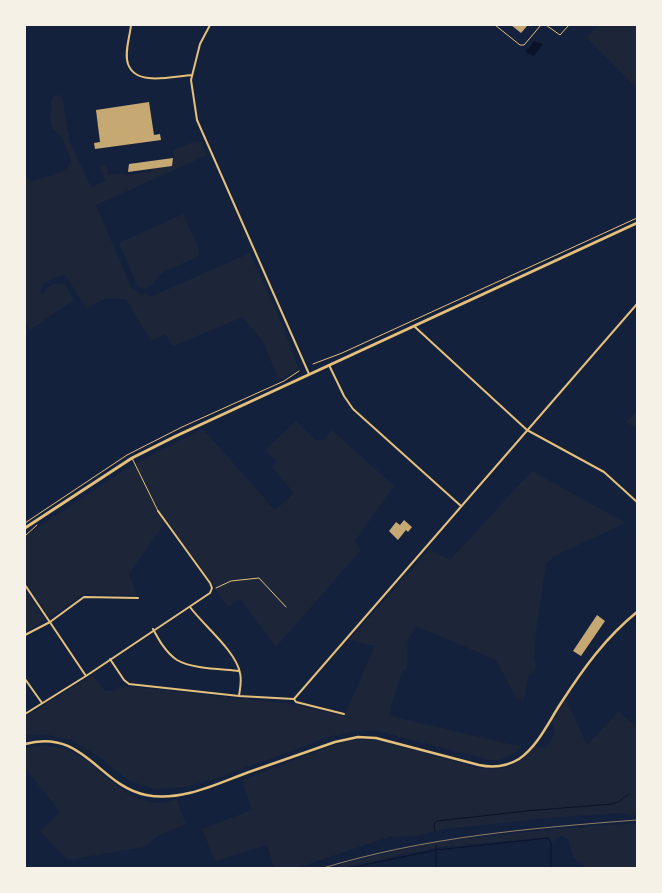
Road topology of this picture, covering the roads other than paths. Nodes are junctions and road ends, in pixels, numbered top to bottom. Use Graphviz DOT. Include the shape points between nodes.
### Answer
graph roads {
  1 [pos="131,25"];
  2 [pos="210,25"];
  3 [pos="495,25"];
  4 [pos="541,25"];
  5 [pos="546,25"];
  6 [pos="569,25"];
  7 [pos="192,75"];
  8 [pos="637,223"];
  9 [pos="637,304"];
  10 [pos="414,326"];
  11 [pos="329,365"];
  12 [pos="309,374"];
  13 [pos="527,430"];
  14 [pos="132,458"];
  15 [pos="637,502"];
  16 [pos="461,506"];
  17 [pos="158,511"];
  18 [pos="25,528"];
  19 [pos="25,585"];
  20 [pos="138,598"];
  21 [pos="189,606"];
  22 [pos="637,612"];
  23 [pos="50,622"];
  24 [pos="152,630"];
  25 [pos="25,634"];
  26 [pos="110,659"];
  27 [pos="240,671"];
  28 [pos="86,676"];
  29 [pos="25,679"];
  30 [pos="239,696"];
  31 [pos="294,699"];
  32 [pos="42,703"];
  33 [pos="25,714"];
  34 [pos="344,714"];
  35 [pos="25,744"];
  1 -- 7 [label="street" via="128,64 138,76"];
  2 -- 7 [label="street" via="200,44"];
  3 -- 4 [label="lane" via="524,46"];
  5 -- 6 [label="lane" via="560,36"];
  7 -- 12 [label="street" via="197,120"];
  8 -- 10 [label="main road"];
  9 -- 13 [label="street"];
  10 -- 11 [label="main road"];
  10 -- 13 [label="street"];
  11 -- 12 [label="main road"];
  11 -- 16 [label="street" via="353,409"];
  12 -- 14 [label="main road"];
  13 -- 15 [label="street" via="604,472"];
  13 -- 16 [label="street"];
  14 -- 17 [label="lane"];
  14 -- 18 [label="main road"];
  16 -- 31 [label="street"];
  17 -- 21 [label="street" via="212,588 210,593"];
  19 -- 23 [label="street"];
  20 -- 23 [label="street" via="84,597"];
  21 -- 24 [label="street"];
  21 -- 27 [label="street" via="224,644"];
  22 -- 35 [label="street" via="588,662 529,750 514,762 499,767 376,738 358,737 335,742 191,793 162,797 126,789 74,748 45,741"];
  23 -- 25 [label="street"];
  23 -- 28 [label="street"];
  24 -- 26 [label="street"];
  24 -- 27 [label="street" via="178,660"];
  26 -- 28 [label="street"];
  26 -- 30 [label="street" via="129,684"];
  27 -- 30 [label="street"];
  28 -- 32 [label="street"];
  29 -- 32 [label="street"];
  30 -- 31 [label="street"];
  31 -- 34 [label="street"];
  32 -- 33 [label="street"];
}
